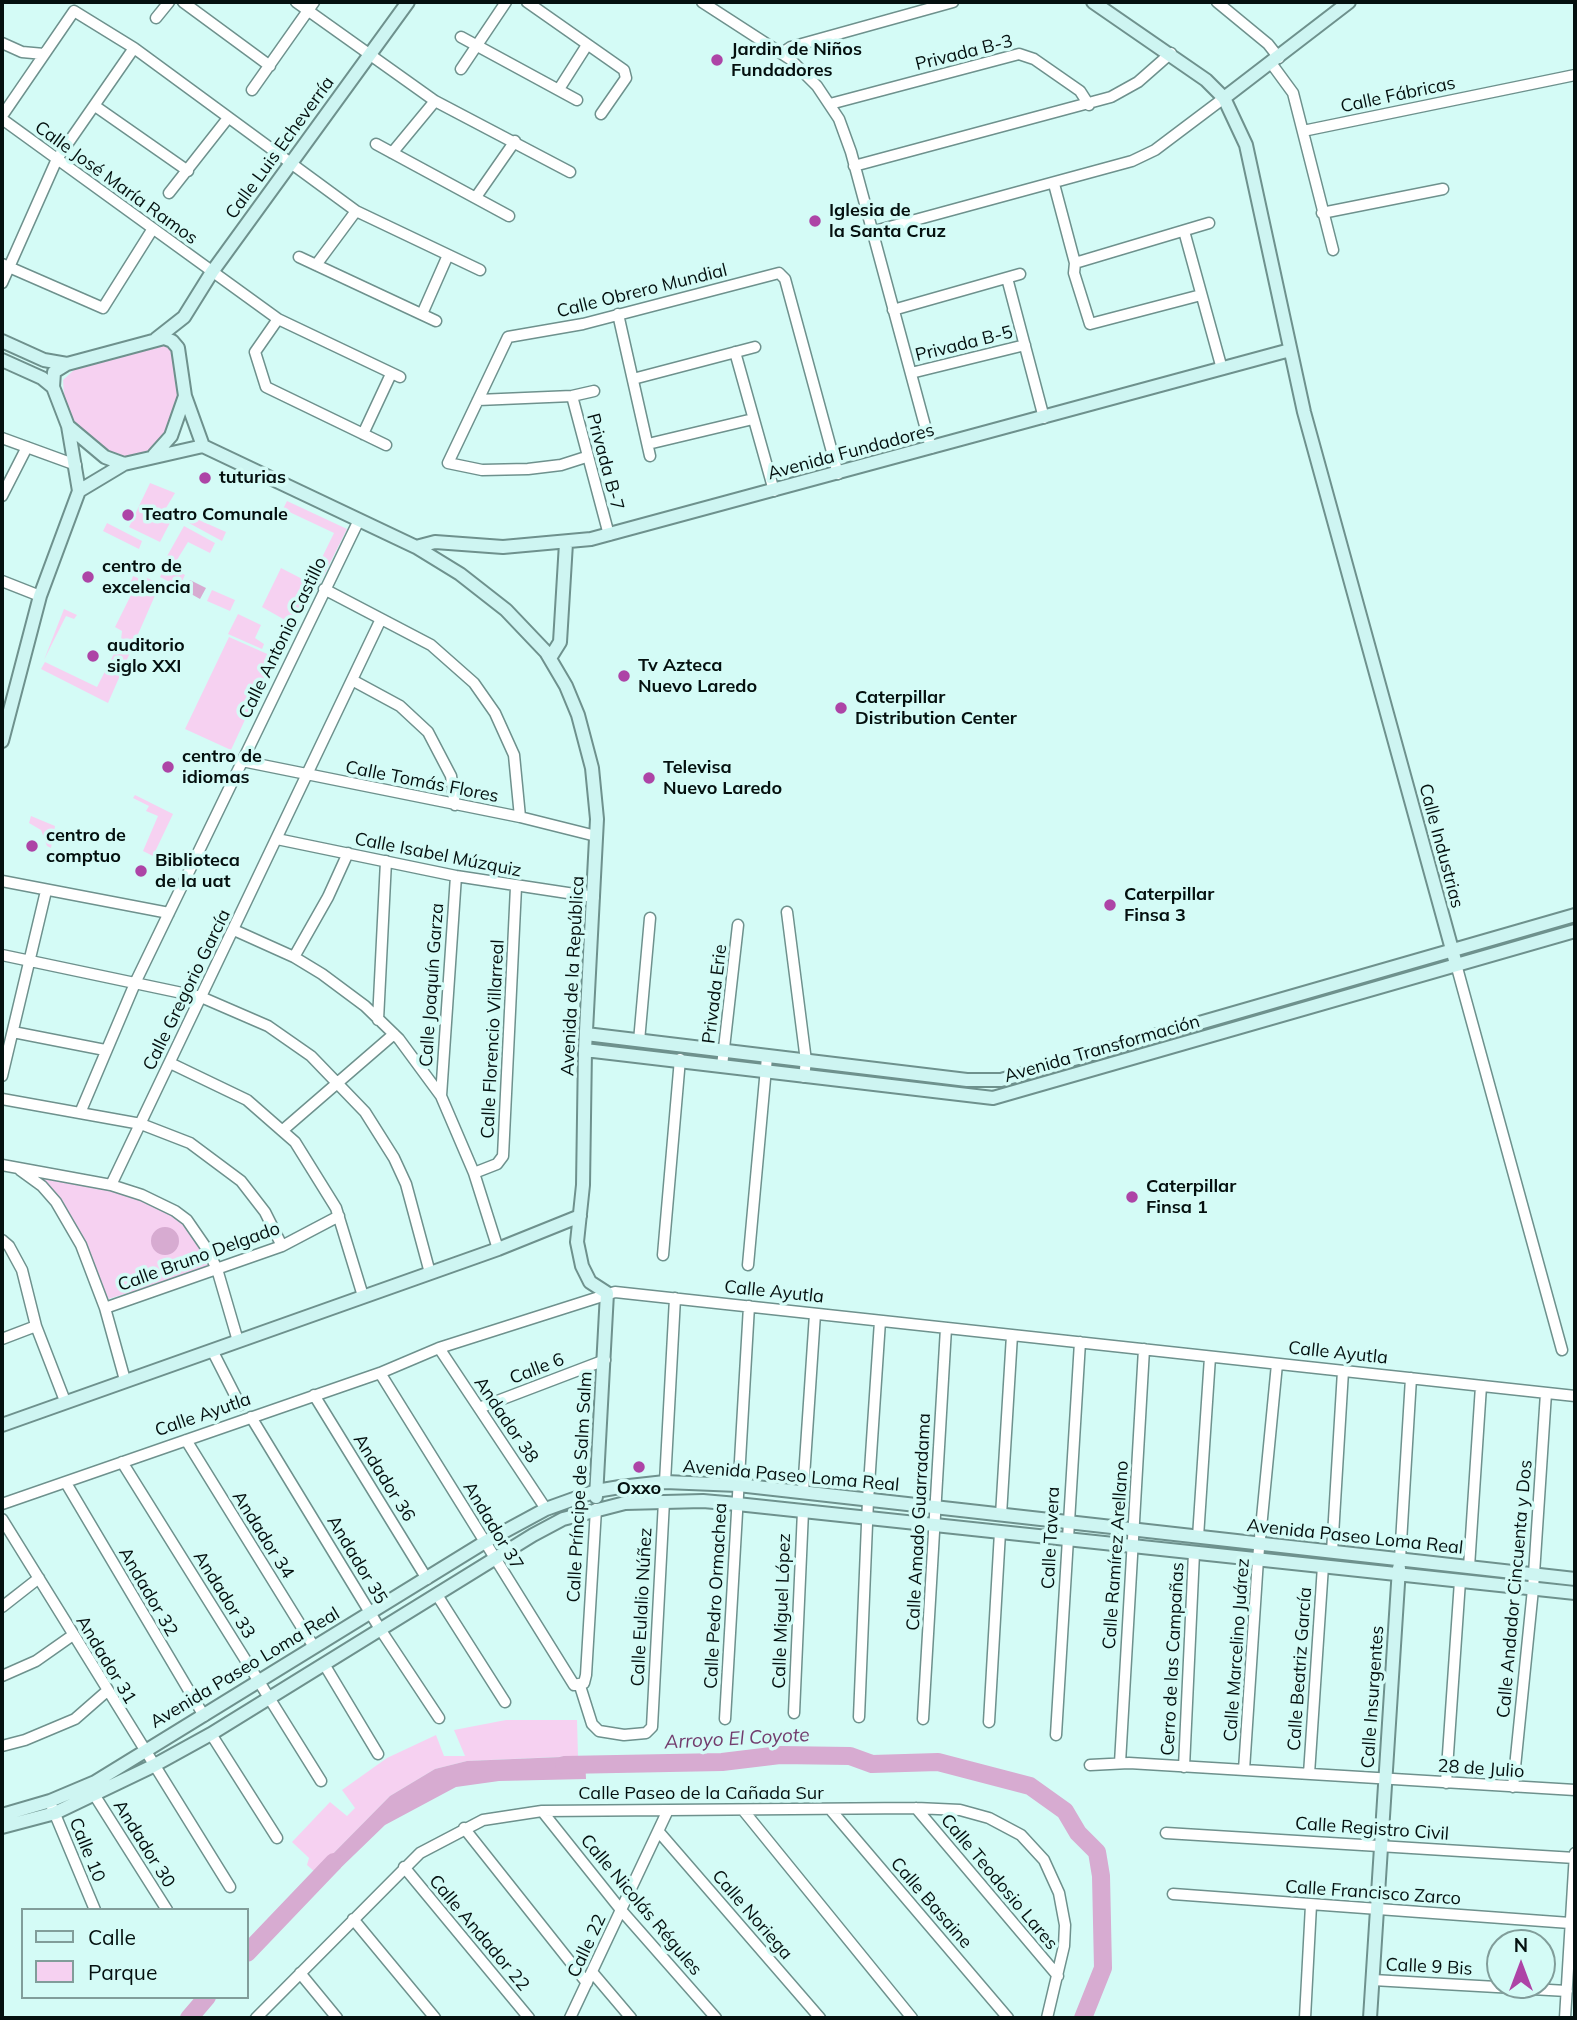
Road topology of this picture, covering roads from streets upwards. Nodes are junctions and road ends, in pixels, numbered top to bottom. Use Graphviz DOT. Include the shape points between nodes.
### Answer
graph roads {
  1 [pos="169,2"];
  2 [pos="183,2"];
  3 [pos="296,2"];
  4 [pos="408,2"];
  5 [pos="506,2"];
  6 [pos="527,2"];
  7 [pos="954,2"];
  8 [pos="1093,2"];
  9 [pos="1217,2"];
  10 [pos="1349,2"];
  11 [pos="706,3"];
  12 [pos="941,4"];
  13 [pos="311,6"];
  14 [pos="156,18"];
  15 [pos="461,37"];
  16 [pos="2,43"];
  17 [pos="587,45"];
  18 [pos="478,47"];
  19 [pos="134,48"];
  20 [pos="782,53"];
  21 [pos="1171,53"];
  22 [pos="44,54"];
  23 [pos="370,56"];
  24 [pos="1275,60"];
  25 [pos="270,66"];
  26 [pos="461,69"];
  27 [pos="1575,75"];
  28 [pos="559,89"];
  29 [pos="251,90"];
  30 [pos="1224,98"];
  31 [pos="577,100"];
  32 [pos="435,101"];
  33 [pos="830,104"];
  34 [pos="1088,104"];
  35 [pos="95,106"];
  36 [pos="601,114"];
  37 [pos="2,118"];
  38 [pos="228,118"];
  39 [pos="1303,131"];
  40 [pos="515,141"];
  41 [pos="376,144"];
  42 [pos="392,153"];
  43 [pos="57,159"];
  44 [pos="291,162"];
  45 [pos="854,166"];
  46 [pos="188,171"];
  47 [pos="570,172"];
  48 [pos="1054,184"];
  49 [pos="1443,188"];
  50 [pos="169,193"];
  51 [pos="477,197"];
  52 [pos="356,211"];
  53 [pos="1322,213"];
  54 [pos="509,216"];
  55 [pos="1209,223"];
  56 [pos="152,230"];
  57 [pos="1184,231"];
  58 [pos="871,232"];
  59 [pos="1333,250"];
  60 [pos="448,256"];
  61 [pos="299,257"];
  62 [pos="1075,263"];
  63 [pos="316,265"];
  64 [pos="5,266"];
  65 [pos="480,270"];
  66 [pos="212,272"];
  67 [pos="1020,274"];
  68 [pos="1007,278"];
  69 [pos="2,283"];
  70 [pos="1201,295"];
  71 [pos="893,310"];
  72 [pos="422,314"];
  73 [pos="618,314"];
  74 [pos="184,317"];
  75 [pos="278,319"];
  76 [pos="436,321"];
  77 [pos="156,339"];
  78 [pos="2,341"];
  79 [pos="1025,345"];
  80 [pos="755,347"];
  81 [pos="178,348"];
  82 [pos="1290,350"];
  83 [pos="735,352"];
  84 [pos="27,353"];
  85 [pos="2,360"];
  86 [pos="67,364"];
  87 [pos="20,368"];
  88 [pos="1223,369"];
  89 [pos="911,373"];
  90 [pos="633,379"];
  91 [pos="53,387"];
  92 [pos="594,391"];
  93 [pos="185,396"];
  94 [pos="572,396"];
  95 [pos="478,400"];
  96 [pos="1044,418"];
  97 [pos="753,419"];
  98 [pos="68,426"];
  99 [pos="363,434"];
  100 [pos="2,438"];
  101 [pos="648,444"];
  102 [pos="386,445"];
  103 [pos="203,446"];
  104 [pos="27,447"];
  105 [pos="931,449"];
  106 [pos="154,455"];
  107 [pos="650,456"];
  108 [pos="586,457"];
  109 [pos="124,464"];
  110 [pos="76,465"];
  111 [pos="838,474"];
  112 [pos="79,491"];
  113 [pos="775,491"];
  114 [pos="2,496"];
  115 [pos="359,520"];
  116 [pos="609,535"];
  117 [pos="565,543"];
  118 [pos="416,547"];
  119 [pos="2,581"];
  120 [pos="324,589"];
  121 [pos="40,596"];
  122 [pos="381,619"];
  123 [pos="550,658"];
  124 [pos="352,680"];
  125 [pos="4,721"];
  126 [pos="2,741"];
  127 [pos="242,761"];
  128 [pos="308,775"];
  129 [pos="455,806"];
  130 [pos="520,817"];
  131 [pos="596,836"];
  132 [pos="277,839"];
  133 [pos="348,853"];
  134 [pos="386,861"];
  135 [pos="456,876"];
  136 [pos="2,881"];
  137 [pos="516,887"];
  138 [pos="46,891"];
  139 [pos="594,897"];
  140 [pos="787,912"];
  141 [pos="169,913"];
  142 [pos="1575,915"];
  143 [pos="650,918"];
  144 [pos="738,925"];
  145 [pos="1523,929"];
  146 [pos="234,930"];
  147 [pos="1575,931"];
  148 [pos="1528,944"];
  149 [pos="1451,948"];
  150 [pos="2,955"];
  151 [pos="294,957"];
  152 [pos="30,961"];
  153 [pos="1411,961"];
  154 [pos="1456,964"];
  155 [pos="1416,976"];
  156 [pos="136,981"];
  157 [pos="1300,993"];
  158 [pos="201,997"];
  159 [pos="1305,1008"];
  160 [pos="378,1020"];
  161 [pos="1183,1028"];
  162 [pos="13,1032"];
  163 [pos="394,1034"];
  164 [pos="586,1034"];
  165 [pos="639,1041"];
  166 [pos="1188,1043"];
  167 [pos="105,1050"];
  168 [pos="585,1050"];
  169 [pos="724,1051"];
  170 [pos="767,1057"];
  171 [pos="680,1059"];
  172 [pos="806,1061"];
  173 [pos="170,1063"];
  174 [pos="835,1064"];
  175 [pos="722,1066"];
  176 [pos="863,1067"];
  177 [pos="1042,1069"];
  178 [pos="765,1071"];
  179 [pos="899,1072"];
  180 [pos="2,1076"];
  181 [pos="804,1077"];
  182 [pos="836,1080"];
  183 [pos="340,1082"];
  184 [pos="862,1083"];
  185 [pos="1047,1084"];
  186 [pos="897,1088"];
  187 [pos="441,1096"];
  188 [pos="2,1099"];
  189 [pos="80,1113"];
  190 [pos="141,1124"];
  191 [pos="283,1130"];
  192 [pos="2,1165"];
  193 [pos="16,1168"];
  194 [pos="474,1173"];
  195 [pos="111,1185"];
  196 [pos="340,1216"];
  197 [pos="580,1216"];
  198 [pos="2,1240"];
  199 [pos="282,1246"];
  200 [pos="498,1249"];
  201 [pos="663,1255"];
  202 [pos="748,1265"];
  203 [pos="217,1269"];
  204 [pos="430,1273"];
  205 [pos="607,1293"];
  206 [pos="363,1296"];
  207 [pos="675,1298"];
  208 [pos="749,1307"];
  209 [pos="105,1308"];
  210 [pos="815,1314"];
  211 [pos="880,1321"];
  212 [pos="36,1326"];
  213 [pos="946,1328"];
  214 [pos="1012,1335"];
  215 [pos="2,1339"];
  216 [pos="238,1341"];
  217 [pos="1080,1342"];
  218 [pos="439,1348"];
  219 [pos="1144,1349"];
  220 [pos="212,1350"];
  221 [pos="1562,1350"];
  222 [pos="1210,1357"];
  223 [pos="605,1360"];
  224 [pos="1277,1364"];
  225 [pos="1343,1371"];
  226 [pos="380,1373"];
  227 [pos="1411,1378"];
  228 [pos="125,1380"];
  229 [pos="1481,1386"];
  230 [pos="1546,1393"];
  231 [pos="314,1395"];
  232 [pos="1575,1396"];
  233 [pos="65,1401"];
  234 [pos="240,1405"];
  235 [pos="479,1408"];
  236 [pos="251,1417"];
  237 [pos="2,1425"];
  238 [pos="186,1440"];
  239 [pos="122,1462"];
  240 [pos="665,1482"];
  241 [pos="66,1483"];
  242 [pos="738,1485"];
  243 [pos="596,1491"];
  244 [pos="803,1492"];
  245 [pos="868,1500"];
  246 [pos="664,1501"];
  247 [pos="2,1504"];
  248 [pos="737,1504"];
  249 [pos="935,1507"];
  250 [pos="546,1509"];
  251 [pos="596,1509"];
  252 [pos="803,1511"];
  253 [pos="1000,1514"];
  254 [pos="868,1518"];
  255 [pos="2,1519"];
  256 [pos="1068,1522"];
  257 [pos="934,1525"];
  258 [pos="1133,1529"];
  259 [pos="1000,1532"];
  260 [pos="1198,1537"];
  261 [pos="1067,1539"];
  262 [pos="485,1542"];
  263 [pos="1260,1544"];
  264 [pos="1132,1546"];
  265 [pos="1332,1552"];
  266 [pos="1194,1553"];
  267 [pos="494,1559"];
  268 [pos="1258,1559"];
  269 [pos="1400,1559"];
  270 [pos="1323,1566"];
  271 [pos="1469,1567"];
  272 [pos="1398,1574"];
  273 [pos="1534,1574"];
  274 [pos="39,1578"];
  275 [pos="427,1578"];
  276 [pos="1575,1579"];
  277 [pos="1461,1581"];
  278 [pos="1533,1589"];
  279 [pos="1575,1593"];
  280 [pos="437,1595"];
  281 [pos="2,1607"];
  282 [pos="371,1612"];
  283 [pos="380,1629"];
  284 [pos="73,1634"];
  285 [pos="314,1647"];
  286 [pos="324,1664"];
  287 [pos="2,1676"];
  288 [pos="260,1681"];
  289 [pos="582,1684"];
  290 [pos="107,1691"];
  291 [pos="270,1697"];
  292 [pos="505,1702"];
  293 [pos="794,1713"];
  294 [pos="204,1716"];
  295 [pos="859,1717"];
  296 [pos="439,1718"];
  297 [pos="726,1718"];
  298 [pos="923,1719"];
  299 [pos="989,1722"];
  300 [pos="211,1734"];
  301 [pos="1056,1735"];
  302 [pos="2,1746"];
  303 [pos="144,1751"];
  304 [pos="378,1754"];
  305 [pos="1120,1763"];
  306 [pos="1090,1765"];
  307 [pos="153,1766"];
  308 [pos="1184,1767"];
  309 [pos="1244,1770"];
  310 [pos="1309,1774"];
  311 [pos="1385,1779"];
  312 [pos="321,1781"];
  313 [pos="1446,1783"];
  314 [pos="1513,1787"];
  315 [pos="1575,1790"];
  316 [pos="94,1796"];
  317 [pos="52,1807"];
  318 [pos="916,1808"];
  319 [pos="830,1809"];
  320 [pos="668,1810"];
  321 [pos="743,1810"];
  322 [pos="542,1811"];
  323 [pos="2,1815"];
  324 [pos="24,1815"];
  325 [pos="2,1827"];
  326 [pos="464,1828"];
  327 [pos="659,1832"];
  328 [pos="1167,1833"];
  329 [pos="278,1838"];
  330 [pos="1381,1846"];
  331 [pos="1575,1852"];
  332 [pos="1575,1858"];
  333 [pos="404,1867"];
  334 [pos="230,1887"];
  335 [pos="1173,1894"];
  336 [pos="1311,1905"];
  337 [pos="93,1908"];
  338 [pos="166,1908"];
  339 [pos="621,1910"];
  340 [pos="1377,1910"];
  341 [pos="353,1919"];
  342 [pos="1570,1923"];
  343 [pos="592,1972"];
  344 [pos="300,1973"];
  345 [pos="1058,1976"];
  346 [pos="1373,1980"];
  347 [pos="587,1983"];
  348 [pos="1567,1991"];
  349 [pos="256,2018"];
  350 [pos="337,2018"];
  351 [pos="435,2018"];
  352 [pos="529,2018"];
  353 [pos="570,2018"];
  354 [pos="631,2018"];
  355 [pos="716,2018"];
  356 [pos="820,2018"];
  357 [pos="912,2018"];
  358 [pos="1008,2018"];
  359 [pos="1047,2018"];
  360 [pos="1305,2018"];
  361 [pos="1370,2018"];
  362 [pos="1565,2018"];
  1 -- 14 [label="street"];
  2 -- 25 [label="street"];
  3 -- 13 [label="street"];
  4 -- 23 [label="street, Calle Luis Echeverría"];
  5 -- 18 [label="street"];
  6 -- 17 [label="street"];
  7 -- 12 [label="street"];
  8 -- 21 [label="street"];
  9 -- 24 [label="street" via="1268,44"];
  10 -- 24 [label="street"];
  11 -- 20 [label="street"];
  12 -- 20 [label="street"];
  13 -- 23 [label="street"];
  13 -- 25 [label="street"];
  15 -- 18 [label="street"];
  16 -- 22 [label="street" via="22,52"];
  17 -- 28 [label="street"];
  17 -- 36 [label="street" via="626,74"];
  18 -- 26 [label="street"];
  18 -- 28 [label="street"];
  19 -- 22 [label="street, Calle José María Ramos" via="74,11"];
  19 -- 35 [label="street"];
  19 -- 38 [label="street"];
  20 -- 33 [label="street"];
  21 -- 30 [label="street"];
  21 -- 34 [label="street" via="1125,91"];
  22 -- 37 [label="street, Calle José María Ramos"];
  23 -- 32 [label="street"];
  23 -- 44 [label="street, Calle Luis Echeverría"];
  24 -- 30 [label="street"];
  24 -- 39 [label="street" via="1293,93"];
  25 -- 29 [label="street"];
  27 -- 39 [label="street, Calle Fábricas"];
  28 -- 31 [label="street"];
  30 -- 48 [label="street" via="1155,150"];
  30 -- 82 [label="street, Calle Industrias" via="1245,145"];
  32 -- 40 [label="street"];
  32 -- 42 [label="street"];
  33 -- 34 [label="street, Privada B-3" via="1019,54 1034,59 1080,91"];
  33 -- 45 [label="street"];
  34 -- 45 [label="street"];
  35 -- 43 [label="street"];
  35 -- 46 [label="street"];
  37 -- 43 [label="street, Calle José María Ramos"];
  38 -- 44 [label="street"];
  38 -- 46 [label="street"];
  39 -- 53 [label="street"];
  40 -- 47 [label="street"];
  40 -- 51 [label="street"];
  41 -- 42 [label="street"];
  42 -- 51 [label="street"];
  43 -- 56 [label="street, Calle José María Ramos"];
  43 -- 64 [label="street"];
  44 -- 52 [label="street"];
  44 -- 66 [label="street, Calle Luis Echeverría"];
  45 -- 58 [label="street"];
  46 -- 50 [label="street"];
  48 -- 58 [label="street"];
  48 -- 62 [label="street"];
  49 -- 53 [label="street"];
  51 -- 54 [label="street"];
  52 -- 60 [label="street"];
  52 -- 63 [label="street"];
  53 -- 59 [label="street"];
  55 -- 57 [label="street"];
  56 -- 64 [label="street" via="103,308"];
  56 -- 66 [label="street, Calle José María Ramos"];
  57 -- 62 [label="street"];
  57 -- 70 [label="street"];
  58 -- 71 [label="street"];
  60 -- 65 [label="street"];
  60 -- 72 [label="street"];
  61 -- 63 [label="street"];
  62 -- 70 [label="street" via="1074,274 1090,324"];
  63 -- 72 [label="street"];
  64 -- 69 [label="street"];
  66 -- 74 [label="street, Calle Luis Echeverría"];
  66 -- 75 [label="street, Calle José María Ramos"];
  67 -- 68 [label="street"];
  68 -- 71 [label="street"];
  68 -- 79 [label="street, Privada B-5"];
  70 -- 88 [label="street"];
  71 -- 89 [label="street"];
  72 -- 76 [label="street"];
  73 -- 90 [label="street"];
  73 -- 95 [label="street, Calle Obrero Mundial" via="508,337"];
  73 -- 111 [label="street, Calle Obrero Mundial" via="782,274"];
  74 -- 77 [label="street, Calle Luis Echeverría"];
  74 -- 81 [label="street, Calle Luis Echeverría"];
  75 -- 99 [label="street" via="255,352 266,387"];
  75 -- 99 [label="street, Calle José María Ramos" via="395,375"];
  77 -- 81 [label="street" via="172,341"];
  77 -- 86 [label="street"];
  78 -- 84 [label="street"];
  79 -- 89 [label="street, Privada B-5"];
  79 -- 96 [label="street, Privada B-5"];
  80 -- 83 [label="street"];
  81 -- 93 [label="street"];
  82 -- 88 [label="street, Avenida Fundadores"];
  82 -- 149 [label="street, Calle Industrias"];
  83 -- 90 [label="street"];
  83 -- 97 [label="street"];
  84 -- 86 [label="street"];
  84 -- 87 [label="street" via="32,364"];
  85 -- 87 [label="street"];
  86 -- 91 [label="street" via="54,372"];
  87 -- 91 [label="street"];
  88 -- 96 [label="street, Avenida Fundadores"];
  89 -- 105 [label="street"];
  90 -- 101 [label="street"];
  91 -- 98 [label="street"];
  92 -- 94 [label="street"];
  93 -- 103 [label="street"];
  93 -- 106 [label="street" via="171,436"];
  94 -- 95 [label="street"];
  94 -- 108 [label="street, Privada B-7"];
  95 -- 108 [label="street" via="448,463 482,470 528,469"];
  96 -- 105 [label="street, Avenida Fundadores"];
  97 -- 101 [label="street"];
  97 -- 113 [label="street"];
  98 -- 109 [label="street" via="105,457"];
  98 -- 110 [label="street"];
  99 -- 102 [label="street"];
  100 -- 104 [label="street"];
  101 -- 107 [label="street"];
  103 -- 106 [label="street"];
  103 -- 115 [label="street, Avenida de la República"];
  104 -- 110 [label="street"];
  104 -- 114 [label="street"];
  105 -- 111 [label="street, Avenida Fundadores"];
  106 -- 109 [label="street"];
  108 -- 116 [label="street, Privada B-7"];
  109 -- 112 [label="street"];
  110 -- 112 [label="street"];
  111 -- 113 [label="street, Avenida Fundadores"];
  112 -- 121 [label="street"];
  113 -- 116 [label="street, Avenida Fundadores"];
  115 -- 118 [label="street, Avenida de la República"];
  115 -- 120 [label="street, Calle Antonio Castillo"];
  116 -- 117 [label="street, Avenida Fundadores"];
  117 -- 118 [label="street, Avenida Fundadores" via="503,547 435,542"];
  117 -- 123 [label="street" via="560,642"];
  118 -- 123 [label="street, Avenida de la República" via="489,595 523,625"];
  119 -- 121 [label="street"];
  120 -- 122 [label="street"];
  120 -- 127 [label="street, Calle Antonio Castillo"];
  121 -- 125 [label="street"];
  122 -- 124 [label="street, Calle Gregorio García"];
  122 -- 130 [label="street" via="448,657 485,697 514,755"];
  123 -- 131 [label="street, Avenida de la República" via="587,743"];
  124 -- 128 [label="street, Calle Gregorio García"];
  124 -- 129 [label="street" via="400,706 428,732 451,776"];
  125 -- 126 [label="street"];
  127 -- 128 [label="street, Calle Tomás Flores"];
  127 -- 141 [label="street, Calle Antonio Castillo"];
  128 -- 129 [label="street, Calle Tomás Flores"];
  128 -- 132 [label="street, Calle Gregorio García"];
  129 -- 130 [label="street, Calle Tomás Flores"];
  130 -- 131 [label="street, Calle Tomás Flores"];
  131 -- 139 [label="street, Avenida de la República"];
  132 -- 133 [label="street, Calle Isabel Múzquiz"];
  132 -- 146 [label="street, Calle Gregorio García"];
  133 -- 134 [label="street, Calle Isabel Múzquiz"];
  133 -- 151 [label="street"];
  134 -- 135 [label="street, Calle Isabel Múzquiz"];
  134 -- 160 [label="street"];
  135 -- 137 [label="street, Calle Isabel Múzquiz"];
  135 -- 187 [label="street, Calle Joaquín Garza"];
  136 -- 138 [label="street"];
  137 -- 139 [label="street, Calle Isabel Múzquiz"];
  137 -- 194 [label="street, Calle Florencio Villarreal" via="503,1156 497,1164"];
  138 -- 141 [label="street"];
  138 -- 152 [label="street"];
  139 -- 164 [label="street, Avenida de la República"];
  140 -- 172 [label="street"];
  141 -- 156 [label="street, Calle Antonio Castillo"];
  142 -- 145 [label="street, Avenida Transformación"];
  143 -- 165 [label="street"];
  144 -- 169 [label="street, Privada Erie"];
  145 -- 148 [label="street"];
  145 -- 149 [label="street, Avenida Transformación"];
  146 -- 151 [label="street"];
  146 -- 158 [label="street, Calle Gregorio García"];
  147 -- 148 [label="street, Avenida Transformación"];
  148 -- 154 [label="street, Avenida Transformación"];
  149 -- 153 [label="street, Avenida Transformación"];
  149 -- 154 [label="street, Calle Industrias"];
  150 -- 152 [label="street"];
  151 -- 160 [label="street"];
  152 -- 156 [label="street"];
  152 -- 162 [label="street"];
  153 -- 155 [label="street"];
  153 -- 157 [label="street, Avenida Transformación"];
  154 -- 155 [label="street, Avenida Transformación"];
  154 -- 221 [label="street, Calle Industrias"];
  155 -- 159 [label="street, Avenida Transformación"];
  156 -- 158 [label="street"];
  156 -- 167 [label="street, Calle Antonio Castillo"];
  157 -- 159 [label="street"];
  157 -- 161 [label="street, Avenida Transformación"];
  158 -- 173 [label="street, Calle Gregorio García"];
  158 -- 183 [label="street" via="268,1026"];
  159 -- 166 [label="street, Avenida Transformación"];
  160 -- 163 [label="street"];
  161 -- 166 [label="street"];
  161 -- 177 [label="street, Avenida Transformación"];
  162 -- 167 [label="street"];
  162 -- 180 [label="street"];
  163 -- 183 [label="street"];
  163 -- 187 [label="street"];
  164 -- 165 [label="street, Avenida Transformación"];
  164 -- 168 [label="street, Avenida de la República"];
  165 -- 169 [label="street, Avenida Transformación"];
  166 -- 185 [label="street, Avenida Transformación"];
  167 -- 189 [label="street, Calle Antonio Castillo"];
  168 -- 171 [label="street, Avenida Transformación"];
  168 -- 197 [label="street, Avenida de la República"];
  169 -- 170 [label="street, Avenida Transformación"];
  169 -- 175 [label="street, Privada Erie"];
  170 -- 172 [label="street, Avenida Transformación"];
  170 -- 178 [label="street"];
  171 -- 175 [label="street, Avenida Transformación"];
  171 -- 201 [label="street"];
  172 -- 174 [label="street, Avenida Transformación"];
  172 -- 181 [label="street"];
  173 -- 190 [label="street, Calle Gregorio García"];
  173 -- 191 [label="street" via="231,1090"];
  174 -- 176 [label="street, Avenida Transformación"];
  174 -- 182 [label="street"];
  175 -- 178 [label="street, Avenida Transformación"];
  176 -- 179 [label="street, Avenida Transformación"];
  176 -- 184 [label="street"];
  177 -- 179 [label="street, Avenida Transformación" via="990,1081"];
  177 -- 185 [label="street"];
  178 -- 181 [label="street, Avenida Transformación"];
  178 -- 202 [label="street"];
  179 -- 186 [label="street"];
  181 -- 182 [label="street, Avenida Transformación"];
  182 -- 184 [label="street, Avenida Transformación"];
  183 -- 191 [label="street"];
  183 -- 204 [label="street" via="394,1158 406,1184"];
  184 -- 186 [label="street, Avenida Transformación"];
  185 -- 186 [label="street, Avenida Transformación" via="993,1098"];
  187 -- 194 [label="street"];
  188 -- 189 [label="street"];
  189 -- 190 [label="street"];
  190 -- 195 [label="street, Calle Gregorio García"];
  190 -- 199 [label="street" via="190,1143 241,1181"];
  191 -- 196 [label="street" via="311,1163"];
  192 -- 193 [label="street"];
  193 -- 195 [label="street"];
  193 -- 209 [label="street" via="42,1186 70,1224"];
  194 -- 200 [label="street"];
  195 -- 203 [label="street" via="161,1203 187,1220"];
  196 -- 199 [label="street, Calle Bruno Delgado"];
  196 -- 206 [label="street"];
  197 -- 200 [label="street"];
  197 -- 205 [label="street, Avenida de la República" via="577,1242 582,1266 590,1282"];
  198 -- 212 [label="street" via="22,1270"];
  199 -- 203 [label="street, Calle Bruno Delgado"];
  200 -- 204 [label="street"];
  203 -- 209 [label="street, Calle Bruno Delgado"];
  203 -- 216 [label="street"];
  204 -- 206 [label="street"];
  205 -- 207 [label="street, Calle Ayutla"];
  205 -- 218 [label="street, Calle Ayutla"];
  205 -- 223 [label="street, Calle Príncipe de Salm Salm"];
  206 -- 216 [label="street"];
  207 -- 208 [label="street, Calle Ayutla"];
  207 -- 240 [label="street"];
  208 -- 210 [label="street, Calle Ayutla"];
  208 -- 242 [label="street, Calle Pedro Ormachea"];
  209 -- 228 [label="street"];
  210 -- 211 [label="street, Calle Ayutla"];
  210 -- 244 [label="street"];
  211 -- 213 [label="street, Calle Ayutla"];
  211 -- 245 [label="street"];
  212 -- 215 [label="street"];
  212 -- 233 [label="street"];
  213 -- 214 [label="street, Calle Ayutla"];
  213 -- 249 [label="street, Calle Amado Guarradama"];
  214 -- 217 [label="street, Calle Ayutla"];
  214 -- 253 [label="street"];
  216 -- 220 [label="street"];
  217 -- 219 [label="street, Calle Ayutla"];
  217 -- 256 [label="street, Calle Tavera"];
  218 -- 226 [label="street, Calle Ayutla"];
  218 -- 235 [label="street, Andador 38"];
  219 -- 222 [label="street, Calle Ayutla"];
  219 -- 258 [label="street, Calle Ramírez Arellano"];
  220 -- 228 [label="street"];
  220 -- 234 [label="street"];
  222 -- 224 [label="street, Calle Ayutla"];
  222 -- 260 [label="street"];
  223 -- 235 [label="street, Calle 6"];
  223 -- 243 [label="street, Calle Príncipe de Salm Salm"];
  224 -- 225 [label="street, Calle Ayutla"];
  224 -- 263 [label="street, Calle Marcelino Juárez"];
  225 -- 227 [label="street, Calle Ayutla"];
  225 -- 265 [label="street"];
  226 -- 231 [label="street, Calle Ayutla"];
  226 -- 262 [label="street, Andador 37"];
  227 -- 229 [label="street, Calle Ayutla"];
  227 -- 269 [label="street, Calle Insurgentes"];
  228 -- 233 [label="street"];
  229 -- 230 [label="street, Calle Ayutla"];
  229 -- 271 [label="street"];
  230 -- 232 [label="street, Calle Ayutla"];
  230 -- 273 [label="street, Calle Andador Cincuenta y Dos"];
  231 -- 236 [label="street, Calle Ayutla"];
  231 -- 275 [label="street, Andador 36"];
  233 -- 237 [label="street"];
  235 -- 250 [label="street, Andador 38"];
  236 -- 238 [label="street, Calle Ayutla"];
  236 -- 282 [label="street, Andador 35"];
  238 -- 239 [label="street, Calle Ayutla"];
  238 -- 285 [label="street, Andador 34"];
  239 -- 241 [label="street, Calle Ayutla"];
  239 -- 288 [label="street, Andador 33"];
  240 -- 242 [label="street, Avenida Paseo Loma Real"];
  240 -- 243 [label="street, Avenida Paseo Loma Real"];
  241 -- 247 [label="street, Calle Ayutla"];
  241 -- 294 [label="street, Andador 32"];
  242 -- 244 [label="street, Avenida Paseo Loma Real"];
  242 -- 248 [label="street, Calle Pedro Ormachea"];
  243 -- 250 [label="street, Avenida Paseo Loma Real"];
  243 -- 251 [label="street, Calle Príncipe de Salm Salm"];
  244 -- 245 [label="street, Avenida Paseo Loma Real"];
  245 -- 249 [label="street, Avenida Paseo Loma Real"];
  245 -- 254 [label="street"];
  246 -- 248 [label="street, Avenida Paseo Loma Real"];
  246 -- 251 [label="street, Avenida Paseo Loma Real"];
  246 -- 289 [label="street, Calle Eulalio Núñez" via="652,1727 646,1733 624,1735 599,1731 592,1724"];
  248 -- 252 [label="street, Avenida Paseo Loma Real"];
  248 -- 297 [label="street, Calle Pedro Ormachea"];
  249 -- 253 [label="street, Avenida Paseo Loma Real"];
  249 -- 257 [label="street, Calle Amado Guarradama"];
  250 -- 262 [label="street, Avenida Paseo Loma Real"];
  251 -- 267 [label="street, Avenida Paseo Loma Real" via="563,1519"];
  251 -- 289 [label="street, Calle Príncipe de Salm Salm"];
  252 -- 254 [label="street, Avenida Paseo Loma Real"];
  252 -- 293 [label="street, Calle Miguel López"];
  253 -- 256 [label="street, Avenida Paseo Loma Real"];
  254 -- 257 [label="street, Avenida Paseo Loma Real"];
  254 -- 295 [label="street"];
  255 -- 274 [label="street, Andador 31"];
  256 -- 258 [label="street, Avenida Paseo Loma Real"];
  256 -- 261 [label="street, Calle Tavera"];
  257 -- 259 [label="street, Avenida Paseo Loma Real"];
  257 -- 298 [label="street, Calle Amado Guarradama"];
  258 -- 260 [label="street, Avenida Paseo Loma Real"];
  258 -- 264 [label="street, Calle Ramírez Arellano"];
  259 -- 261 [label="street, Avenida Paseo Loma Real"];
  259 -- 299 [label="street"];
  260 -- 263 [label="street, Avenida Paseo Loma Real"];
  261 -- 264 [label="street, Avenida Paseo Loma Real"];
  261 -- 301 [label="street, Calle Tavera"];
  262 -- 267 [label="street, Andador 37"];
  262 -- 275 [label="street, Avenida Paseo Loma Real"];
  263 -- 265 [label="street, Avenida Paseo Loma Real"];
  263 -- 268 [label="street, Calle Marcelino Juárez"];
  264 -- 266 [label="street, Avenida Paseo Loma Real"];
  264 -- 305 [label="street, Calle Ramírez Arellano"];
  265 -- 269 [label="street, Avenida Paseo Loma Real"];
  266 -- 268 [label="street, Avenida Paseo Loma Real"];
  266 -- 308 [label="street, Cerro de las Campañas"];
  267 -- 280 [label="street, Avenida Paseo Loma Real"];
  267 -- 289 [label="street, Andador 37" via="567,1679"];
  268 -- 270 [label="street, Avenida Paseo Loma Real"];
  268 -- 309 [label="street, Calle Marcelino Juárez"];
  269 -- 271 [label="street, Avenida Paseo Loma Real"];
  269 -- 272 [label="street, Calle Insurgentes"];
  270 -- 272 [label="street, Avenida Paseo Loma Real"];
  270 -- 310 [label="street, Calle Beatriz García"];
  271 -- 273 [label="street, Avenida Paseo Loma Real"];
  272 -- 277 [label="street, Avenida Paseo Loma Real"];
  272 -- 311 [label="street, Calle Insurgentes"];
  273 -- 276 [label="street, Avenida Paseo Loma Real"];
  273 -- 278 [label="street, Calle Andador Cincuenta y Dos"];
  274 -- 281 [label="street"];
  274 -- 284 [label="street, Andador 31"];
  275 -- 282 [label="street, Avenida Paseo Loma Real"];
  277 -- 278 [label="street, Avenida Paseo Loma Real"];
  277 -- 313 [label="street"];
  278 -- 279 [label="street, Avenida Paseo Loma Real"];
  278 -- 314 [label="street, Calle Andador Cincuenta y Dos"];
  280 -- 283 [label="street, Avenida Paseo Loma Real"];
  280 -- 292 [label="street"];
  282 -- 283 [label="street, Andador 35"];
  282 -- 285 [label="street, Avenida Paseo Loma Real"];
  283 -- 286 [label="street, Avenida Paseo Loma Real"];
  283 -- 296 [label="street, Andador 35"];
  284 -- 287 [label="street" via="36,1661"];
  284 -- 290 [label="street, Andador 31"];
  285 -- 288 [label="street, Avenida Paseo Loma Real"];
  286 -- 291 [label="street, Avenida Paseo Loma Real"];
  286 -- 304 [label="street"];
  288 -- 291 [label="street, Andador 33"];
  288 -- 294 [label="street, Avenida Paseo Loma Real"];
  290 -- 302 [label="street" via="75,1719"];
  290 -- 303 [label="street, Andador 31"];
  291 -- 300 [label="street, Avenida Paseo Loma Real"];
  291 -- 312 [label="street, Andador 33"];
  294 -- 303 [label="street, Avenida Paseo Loma Real"];
  300 -- 307 [label="street, Avenida Paseo Loma Real"];
  300 -- 329 [label="street"];
  303 -- 307 [label="street, Andador 31"];
  303 -- 317 [label="street, Avenida Paseo Loma Real"];
  305 -- 306 [label="street, 28 de Julio"];
  305 -- 308 [label="street, 28 de Julio"];
  307 -- 316 [label="street, Avenida Paseo Loma Real"];
  307 -- 334 [label="street, Andador 31"];
  308 -- 309 [label="street, 28 de Julio"];
  309 -- 310 [label="street, 28 de Julio"];
  310 -- 311 [label="street, 28 de Julio"];
  311 -- 313 [label="street, 28 de Julio"];
  311 -- 330 [label="street, Calle Insurgentes"];
  313 -- 314 [label="street, 28 de Julio"];
  314 -- 315 [label="street, 28 de Julio"];
  316 -- 317 [label="street, Avenida Paseo Loma Real"];
  316 -- 338 [label="street, Andador 30"];
  317 -- 324 [label="street, Avenida Paseo Loma Real"];
  317 -- 337 [label="street, Calle 10"];
  318 -- 319 [label="street, Calle Paseo de la Cañada Sur"];
  318 -- 345 [label="street, Calle Teodosio Lares"];
  318 -- 345 [label="street, Calle Paseo de la Cañada Sur" via="960,1810 989,1818 1007,1825 1031,1844 1053,1877 1063,1908 1064,1946"];
  319 -- 321 [label="street, Calle Paseo de la Cañada Sur"];
  319 -- 358 [label="street, Calle Basaine"];
  320 -- 321 [label="street, Calle Paseo de la Cañada Sur"];
  320 -- 322 [label="street, Calle Paseo de la Cañada Sur"];
  320 -- 327 [label="street, Calle 22"];
  321 -- 357 [label="street"];
  322 -- 326 [label="street, Calle Paseo de la Cañada Sur" via="484,1820"];
  322 -- 339 [label="street, Calle Nicolás Régules"];
  323 -- 324 [label="street, Avenida Paseo Loma Real"];
  324 -- 325 [label="street, Avenida Paseo Loma Real"];
  326 -- 333 [label="street, Calle Paseo de la Cañada Sur"];
  326 -- 347 [label="street"];
  327 -- 339 [label="street, Calle 22"];
  327 -- 356 [label="street, Calle Noriega"];
  328 -- 330 [label="street, Calle Registro Civil"];
  330 -- 332 [label="street, Calle Registro Civil"];
  330 -- 340 [label="street, Calle Insurgentes"];
  331 -- 332 [label="street"];
  332 -- 342 [label="street"];
  333 -- 341 [label="street, Calle Paseo de la Cañada Sur"];
  333 -- 352 [label="street, Calle Andador 22"];
  335 -- 336 [label="street, Calle Francisco Zarco"];
  336 -- 340 [label="street, Calle Francisco Zarco"];
  336 -- 360 [label="street"];
  339 -- 343 [label="street, Calle 22"];
  339 -- 355 [label="street, Calle Nicolás Régules"];
  340 -- 342 [label="street, Calle Francisco Zarco"];
  340 -- 346 [label="street, Calle Insurgentes"];
  341 -- 344 [label="street, Calle Paseo de la Cañada Sur"];
  341 -- 351 [label="street"];
  342 -- 348 [label="street"];
  343 -- 347 [label="street, Calle 22"];
  343 -- 354 [label="street"];
  344 -- 349 [label="street, Calle Paseo de la Cañada Sur"];
  344 -- 350 [label="street"];
  345 -- 359 [label="street, Calle Paseo de la Cañada Sur"];
  346 -- 348 [label="street, Calle 9 Bis"];
  346 -- 361 [label="street, Calle Insurgentes"];
  347 -- 353 [label="street, Calle 22"];
  348 -- 362 [label="street"];
}
